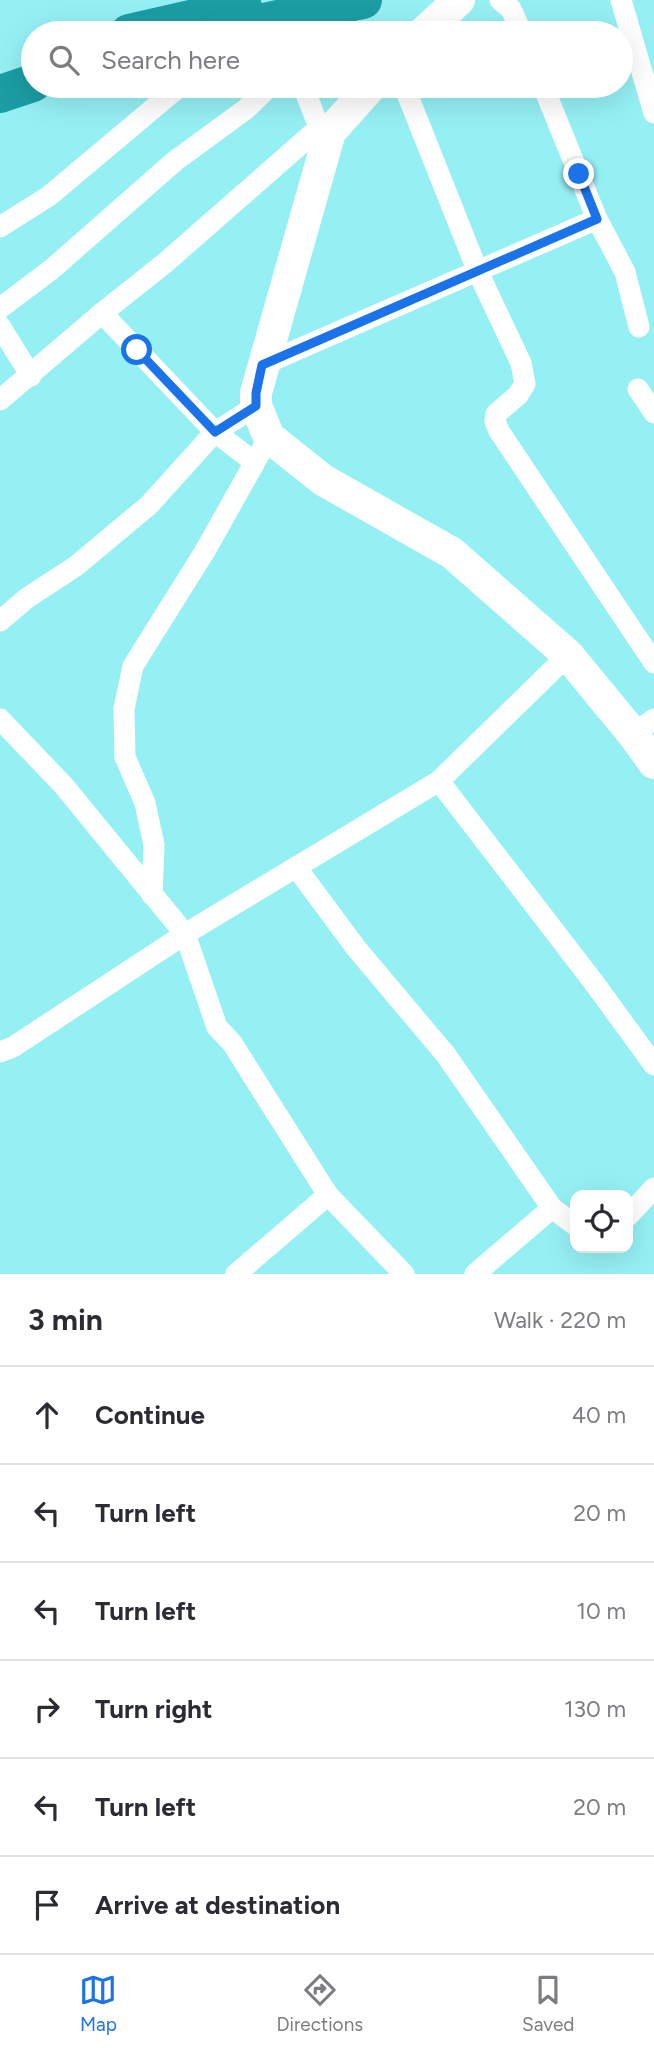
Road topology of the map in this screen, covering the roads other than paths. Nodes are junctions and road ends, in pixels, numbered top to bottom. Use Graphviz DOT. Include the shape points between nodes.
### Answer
graph roads {
  1 [pos="363,0"];
  2 [pos="368,0"];
  3 [pos="459,0"];
  4 [pos="500,0"];
  5 [pos="621,0"];
  6 [pos="277,17"];
  7 [pos="240,21"];
  8 [pos="343,21"];
  9 [pos="436,21"];
  10 [pos="516,21"];
  11 [pos="627,21"];
  12 [pos="633,41"];
  13 [pos="21,66"];
  14 [pos="0,74"];
  15 [pos="21,87"];
  16 [pos="0,94"];
  17 [pos="166,98"];
  18 [pos="257,98"];
  19 [pos="309,98"];
  20 [pos="359,98"];
  21 [pos="409,98"];
  22 [pos="548,98"];
  23 [pos="654,113"];
  24 [pos="325,131"];
  25 [pos="597,219"];
  26 [pos="0,227"];
  27 [pos="478,272"];
  28 [pos="0,308"];
  29 [pos="102,313"];
  30 [pos="0,326"];
  31 [pos="639,327"];
  32 [pos="262,365"];
  33 [pos="31,376"];
  34 [pos="638,389"];
  35 [pos="0,400"];
  36 [pos="256,406"];
  37 [pos="654,413"];
  38 [pos="215,432"];
  39 [pos="261,449"];
  40 [pos="0,621"];
  41 [pos="568,655"];
  42 [pos="654,663"];
  43 [pos="0,719"];
  44 [pos="644,726"];
  45 [pos="654,763"];
  46 [pos="439,781"];
  47 [pos="296,867"];
  48 [pos="152,895"];
  49 [pos="185,934"];
  50 [pos="0,1052"];
  51 [pos="654,1065"];
  52 [pos="654,1188"];
  53 [pos="328,1195"];
  54 [pos="552,1208"];
  55 [pos="633,1211"];
  56 [pos="570,1221"];
  57 [pos="238,1274"];
  58 [pos="404,1274"];
  59 [pos="475,1274"];
  1 -- 6 [label="highway"];
  2 -- 8 [label="street"];
  3 -- 9 [label="street"];
  4 -- 10 [label="street"];
  5 -- 11 [label="street"];
  6 -- 7 [label="highway"];
  12 -- 23 [label="street"];
  13 -- 14 [label="highway"];
  15 -- 16 [label="highway"];
  17 -- 26 [label="street" via="49,196"];
  18 -- 28 [label="street"];
  19 -- 24 [label="street"];
  20 -- 24 [label="street"];
  21 -- 27 [label="street"];
  22 -- 25 [label="street"];
  24 -- 29 [label="street" via="310,135"];
  24 -- 32 [label="street"];
  25 -- 27 [label="street"];
  25 -- 31 [label="street" via="625,272"];
  27 -- 32 [label="street"];
  27 -- 42 [label="street" via="524,373 521,390 496,414 499,431"];
  29 -- 33 [label="street"];
  29 -- 38 [label="street"];
  30 -- 33 [label="street"];
  32 -- 36 [label="street"];
  33 -- 35 [label="street"];
  34 -- 37 [label="street"];
  36 -- 38 [label="street"];
  36 -- 39 [label="street"];
  38 -- 39 [label="street"];
  38 -- 40 [label="street" via="149,505"];
  39 -- 41 [label="street" via="452,554"];
  39 -- 48 [label="street" via="205,551 133,666 124,709 125,757 145,803 154,845"];
  41 -- 44 [label="street"];
  41 -- 46 [label="street"];
  43 -- 48 [label="street" via="64,786"];
  44 -- 45 [label="street"];
  46 -- 47 [label="street"];
  46 -- 51 [label="street"];
  47 -- 49 [label="street"];
  47 -- 54 [label="street" via="356,948 446,1055"];
  48 -- 49 [label="street"];
  49 -- 50 [label="street"];
  49 -- 53 [label="street" via="217,1027 232,1043"];
  52 -- 55 [label="street"];
  53 -- 57 [label="street"];
  53 -- 58 [label="street"];
  54 -- 56 [label="street"];
  54 -- 59 [label="street"];
}
